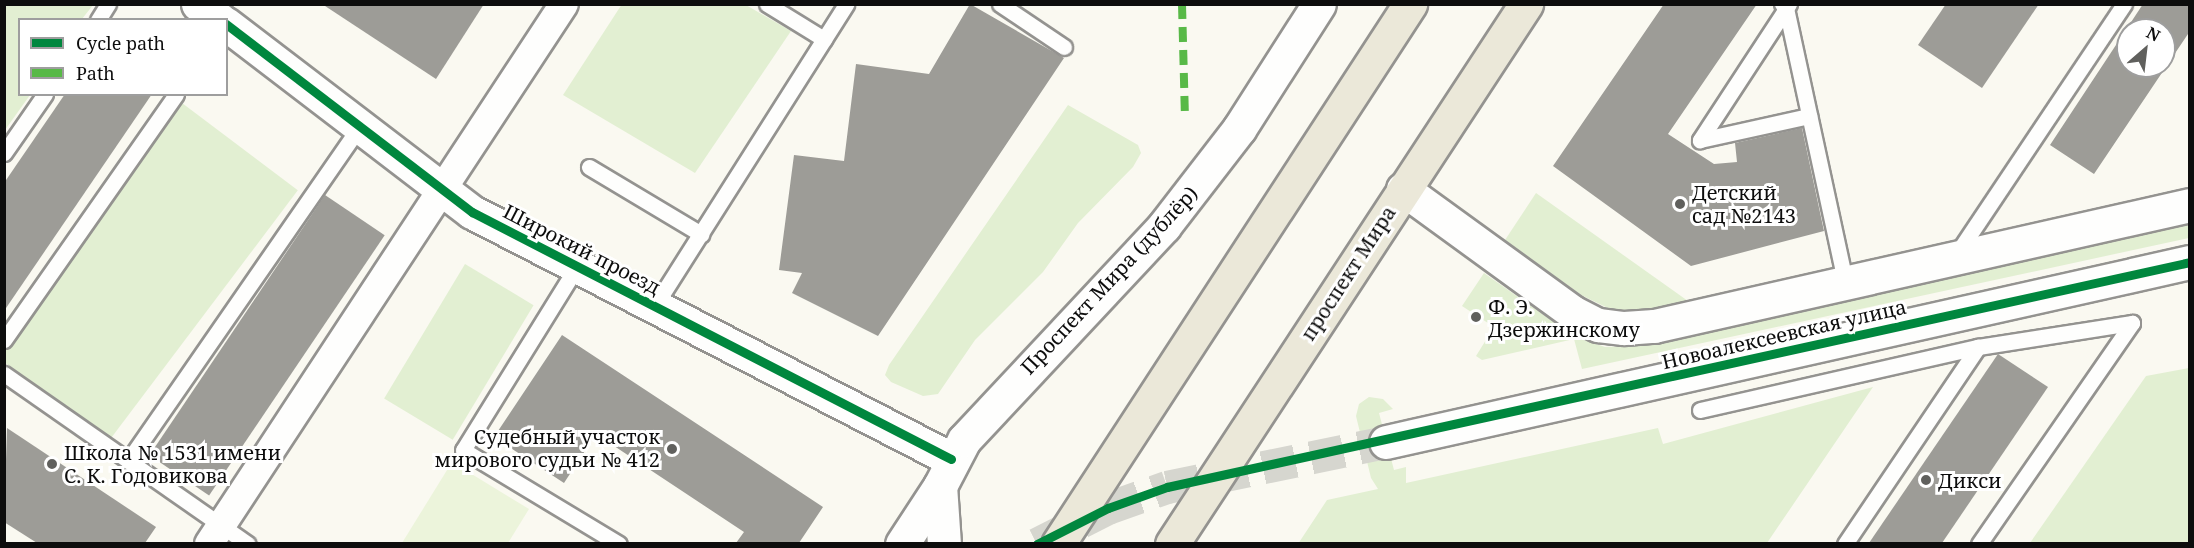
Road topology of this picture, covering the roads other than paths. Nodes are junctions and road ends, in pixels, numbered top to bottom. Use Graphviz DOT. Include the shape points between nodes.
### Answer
graph roads {
  1 [pos="108,4"];
  2 [pos="198,4"];
  3 [pos="564,4"];
  4 [pos="767,4"];
  5 [pos="846,4"];
  6 [pos="1000,4"];
  7 [pos="1319,4"];
  8 [pos="1410,4"];
  9 [pos="1526,4"];
  10 [pos="2124,4"];
  11 [pos="1786,6"];
  12 [pos="99,18"];
  13 [pos="217,18"];
  14 [pos="228,26"];
  15 [pos="824,39"];
  16 [pos="1064,46"];
  17 [pos="44,96"];
  18 [pos="175,96"];
  19 [pos="1809,116"];
  20 [pos="359,127"];
  21 [pos="4,153"];
  22 [pos="589,167"];
  23 [pos="1402,189"];
  24 [pos="441,191"];
  25 [pos="2190,205"];
  26 [pos="701,234"];
  27 [pos="1954,258"];
  28 [pos="2190,262"];
  29 [pos="576,268"];
  30 [pos="1845,282"];
  31 [pos="654,307"];
  32 [pos="4,340"];
  33 [pos="1978,347"];
  34 [pos="4,374"];
  35 [pos="1700,410"];
  36 [pos="1386,441"];
  37 [pos="128,461"];
  38 [pos="945,472"];
  39 [pos="214,535"];
  40 [pos="249,543"];
  41 [pos="619,543"];
  42 [pos="902,543"];
  43 [pos="944,543"];
  44 [pos="1058,543"];
  45 [pos="1172,543"];
  46 [pos="1845,543"];
  47 [pos="1979,543"];
  1 -- 12 [label="lane"];
  2 -- 13 [label="street"];
  3 -- 24 [label="street"];
  4 -- 15 [label="lane"];
  5 -- 15 [label="lane"];
  6 -- 16 [label="lane"];
  7 -- 38 [label="street, Проспект Мира (дублёр)" via="1204,177 1164,226 978,424"];
  8 -- 44 [label="main road"];
  9 -- 23 [label="main road, проспект Мира"];
  10 -- 27 [label="lane"];
  11 -- 19 [label="lane"];
  11 -- 19 [label="lane" via="1700,140"];
  14 -- 20 [label="street, Широкий проезд"];
  15 -- 26 [label="lane"];
  17 -- 21 [label="lane"];
  18 -- 32 [label="lane"];
  19 -- 30 [label="lane"];
  20 -- 24 [label="street, Широкий проезд"];
  20 -- 37 [label="lane"];
  22 -- 26 [label="lane"];
  23 -- 30 [label="street" via="1558,303 1598,325 1645,327"];
  23 -- 45 [label="main road, проспект Мира"];
  24 -- 29 [label="street, Широкий проезд" via="471,212"];
  24 -- 39 [label="street"];
  25 -- 27 [label="street"];
  26 -- 31 [label="lane"];
  27 -- 30 [label="street"];
  28 -- 36 [label="street, Новоалексеевская улица"];
  29 -- 31 [label="street, Широкий проезд"];
  29 -- 41 [label="lane" via="463,450"];
  31 -- 38 [label="street, Широкий проезд"];
  33 -- 35 [label="lane"];
  33 -- 46 [label="lane"];
  33 -- 47 [label="lane" via="2132,323"];
  34 -- 37 [label="lane"];
  37 -- 39 [label="lane"];
  38 -- 42 [label="street, Проспект Мира (дублёр)"];
  38 -- 43 [label="street"];
  39 -- 40 [label="lane"];
}
